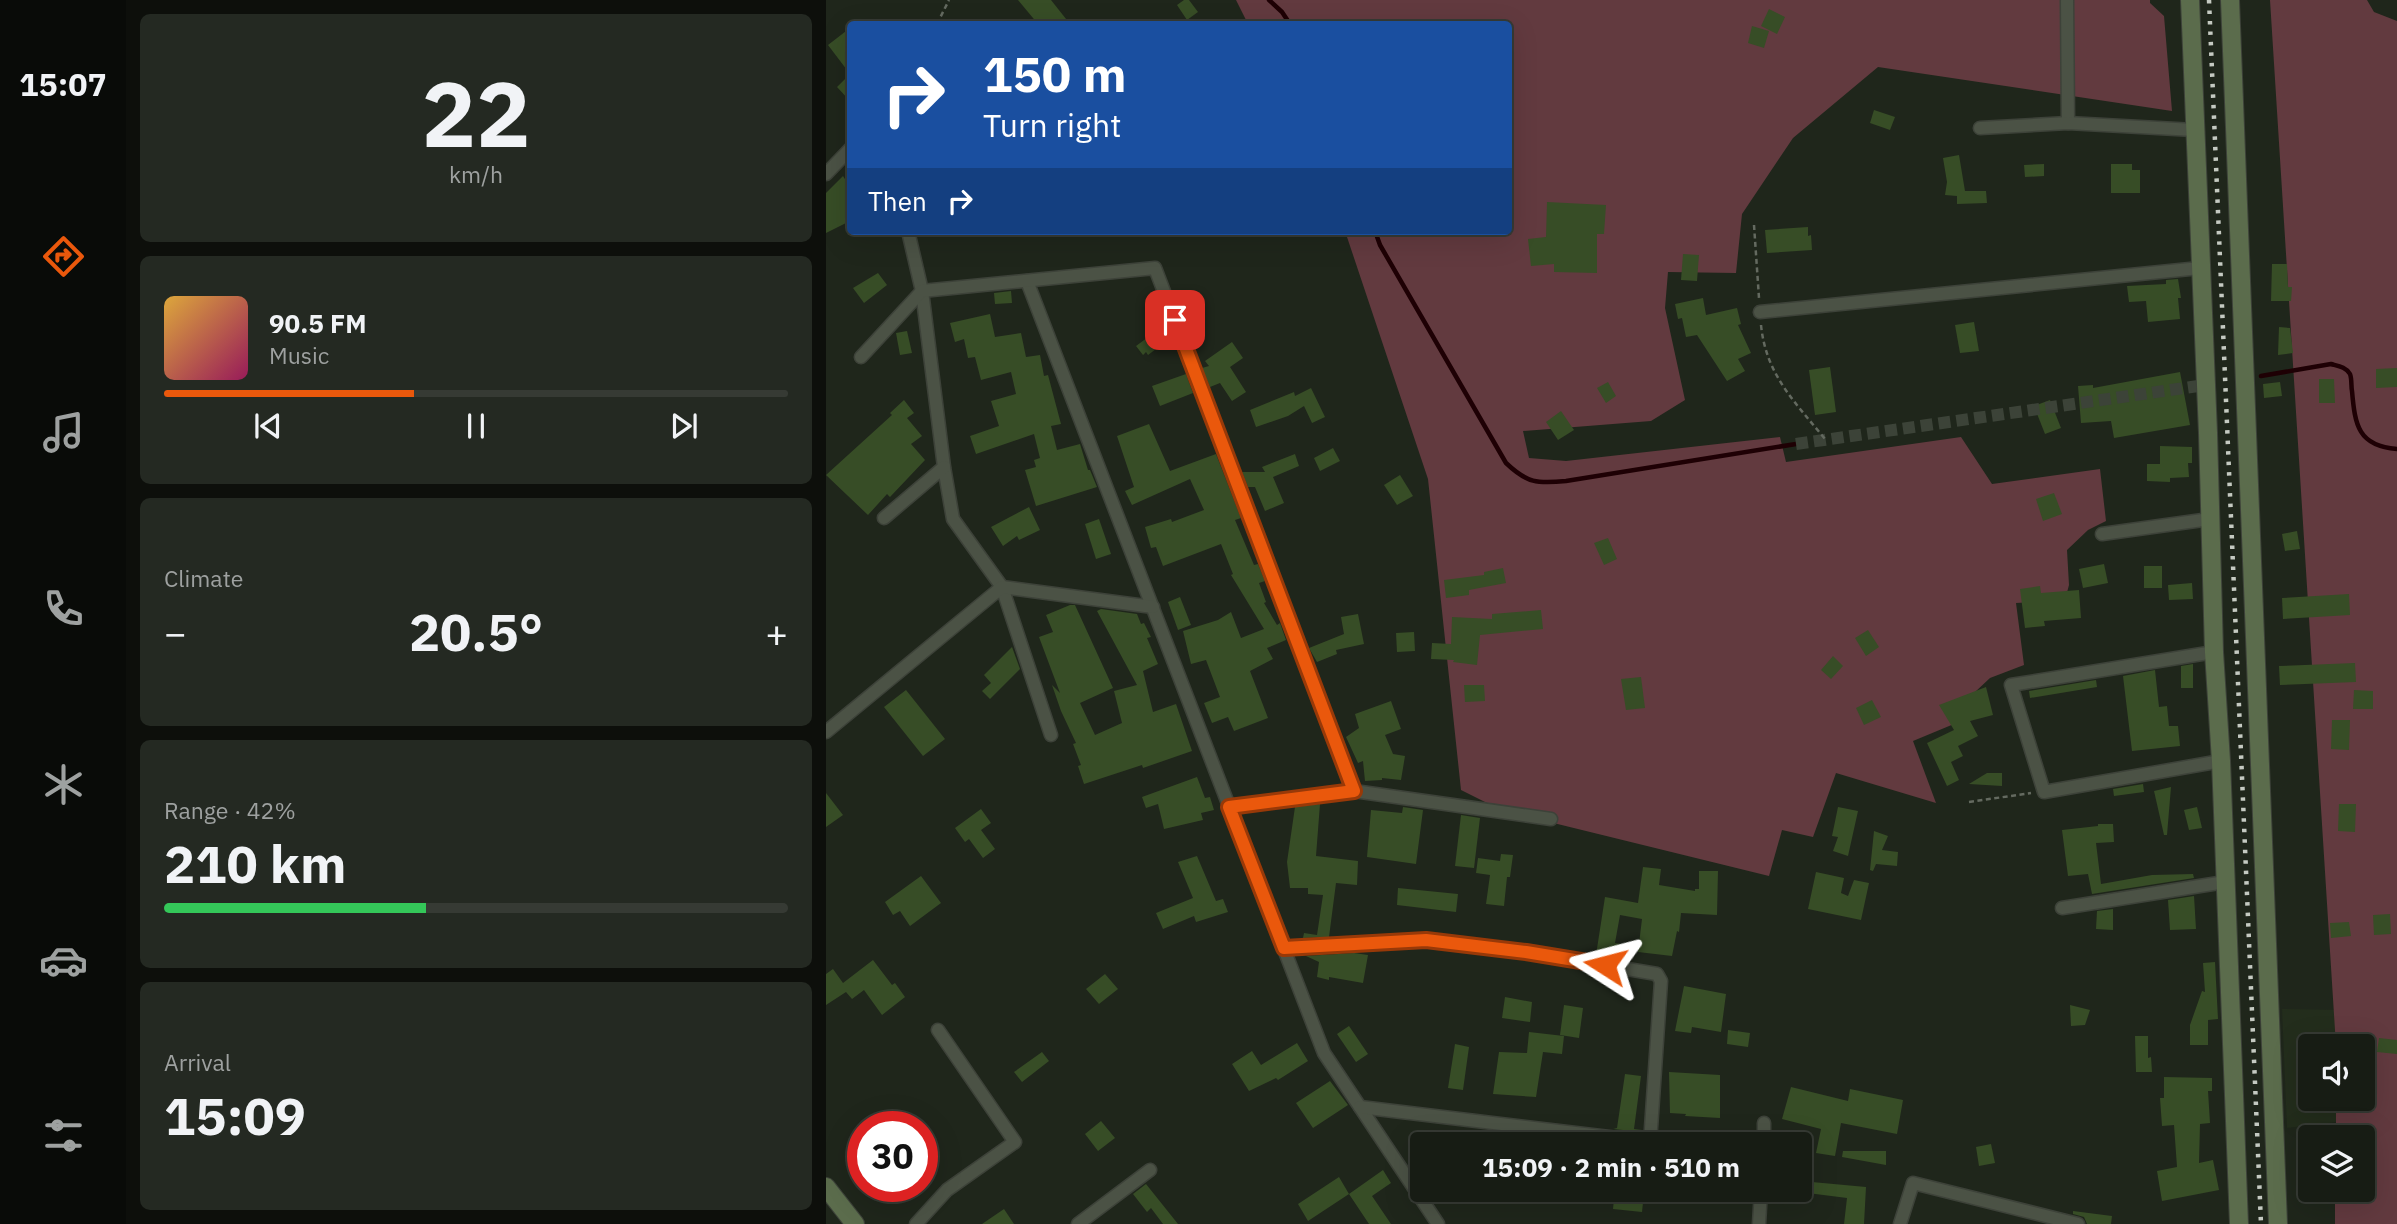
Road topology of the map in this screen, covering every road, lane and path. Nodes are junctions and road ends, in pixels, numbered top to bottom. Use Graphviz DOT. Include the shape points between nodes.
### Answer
graph roads {
  1 [pos="949,0"];
  2 [pos="2067,0"];
  3 [pos="2190,0"];
  4 [pos="2230,0"];
  5 [pos="938,21"];
  6 [pos="2068,123"];
  7 [pos="1980,128"];
  8 [pos="2194,130"];
  9 [pos="847,157"];
  10 [pos="826,174"];
  11 [pos="1754,225"];
  12 [pos="909,235"];
  13 [pos="2200,268"];
  14 [pos="1027,281"];
  15 [pos="922,291"];
  16 [pos="1760,312"];
  17 [pos="862,356"];
  18 [pos="1825,439"];
  19 [pos="944,467"];
  20 [pos="884,518"];
  21 [pos="2210,519"];
  22 [pos="2102,534"];
  23 [pos="1002,587"];
  24 [pos="1153,607"];
  25 [pos="2214,652"];
  26 [pos="826,732"];
  27 [pos="1051,735"];
  28 [pos="2221,761"];
  29 [pos="1354,791"];
  30 [pos="2044,792"];
  31 [pos="1969,802"];
  32 [pos="1229,807"];
  33 [pos="1551,819"];
  34 [pos="2225,882"];
  35 [pos="2062,908"];
  36 [pos="1284,948"];
  37 [pos="938,1030"];
  38 [pos="1360,1108"];
  39 [pos="1764,1123"];
  40 [pos="1559,1132"];
  41 [pos="1651,1132"];
  42 [pos="1764,1132"];
  43 [pos="1150,1170"];
  44 [pos="826,1186"];
  45 [pos="1760,1202"];
  46 [pos="2043,1220"];
  47 [pos="855,1224"];
  48 [pos="916,1224"];
  49 [pos="1079,1224"];
  50 [pos="1438,1224"];
  51 [pos="1759,1224"];
  52 [pos="1900,1224"];
  53 [pos="2078,1224"];
  54 [pos="2239,1224"];
  55 [pos="2278,1224"];
  1 -- 5 [label="path"];
  2 -- 6 [label="street"];
  3 -- 8 [label="main road"];
  4 -- 55 [label="main road"];
  6 -- 7 [label="street"];
  6 -- 8 [label="street"];
  8 -- 13 [label="main road"];
  9 -- 10 [label="street"];
  11 -- 16 [label="path"];
  12 -- 15 [label="street"];
  13 -- 16 [label="street"];
  13 -- 21 [label="main road"];
  14 -- 15 [label="street"];
  14 -- 24 [label="street"];
  14 -- 29 [label="street" via="1155,268"];
  15 -- 17 [label="street"];
  15 -- 19 [label="street"];
  16 -- 18 [label="path" via="1770,366"];
  19 -- 20 [label="street"];
  19 -- 23 [label="street" via="953,519"];
  21 -- 22 [label="street"];
  21 -- 25 [label="main road"];
  23 -- 24 [label="street"];
  23 -- 26 [label="street"];
  23 -- 27 [label="street"];
  24 -- 32 [label="street"];
  25 -- 28 [label="main road"];
  25 -- 30 [label="street" via="2011,685"];
  28 -- 30 [label="street"];
  28 -- 34 [label="main road"];
  29 -- 32 [label="street"];
  29 -- 33 [label="street"];
  30 -- 31 [label="path"];
  32 -- 36 [label="street"];
  34 -- 35 [label="street"];
  34 -- 54 [label="main road"];
  36 -- 38 [label="street" via="1324,1053"];
  36 -- 41 [label="street" via="1426,940 1657,974 1661,981"];
  37 -- 48 [label="street" via="1015,1142 947,1190"];
  38 -- 40 [label="street"];
  38 -- 50 [label="street"];
  39 -- 42 [label="street"];
  43 -- 49 [label="street"];
  44 -- 47 [label="main road"];
  45 -- 51 [label="street"];
  46 -- 52 [label="street" via="1913,1183"];
  46 -- 53 [label="street"];
}
